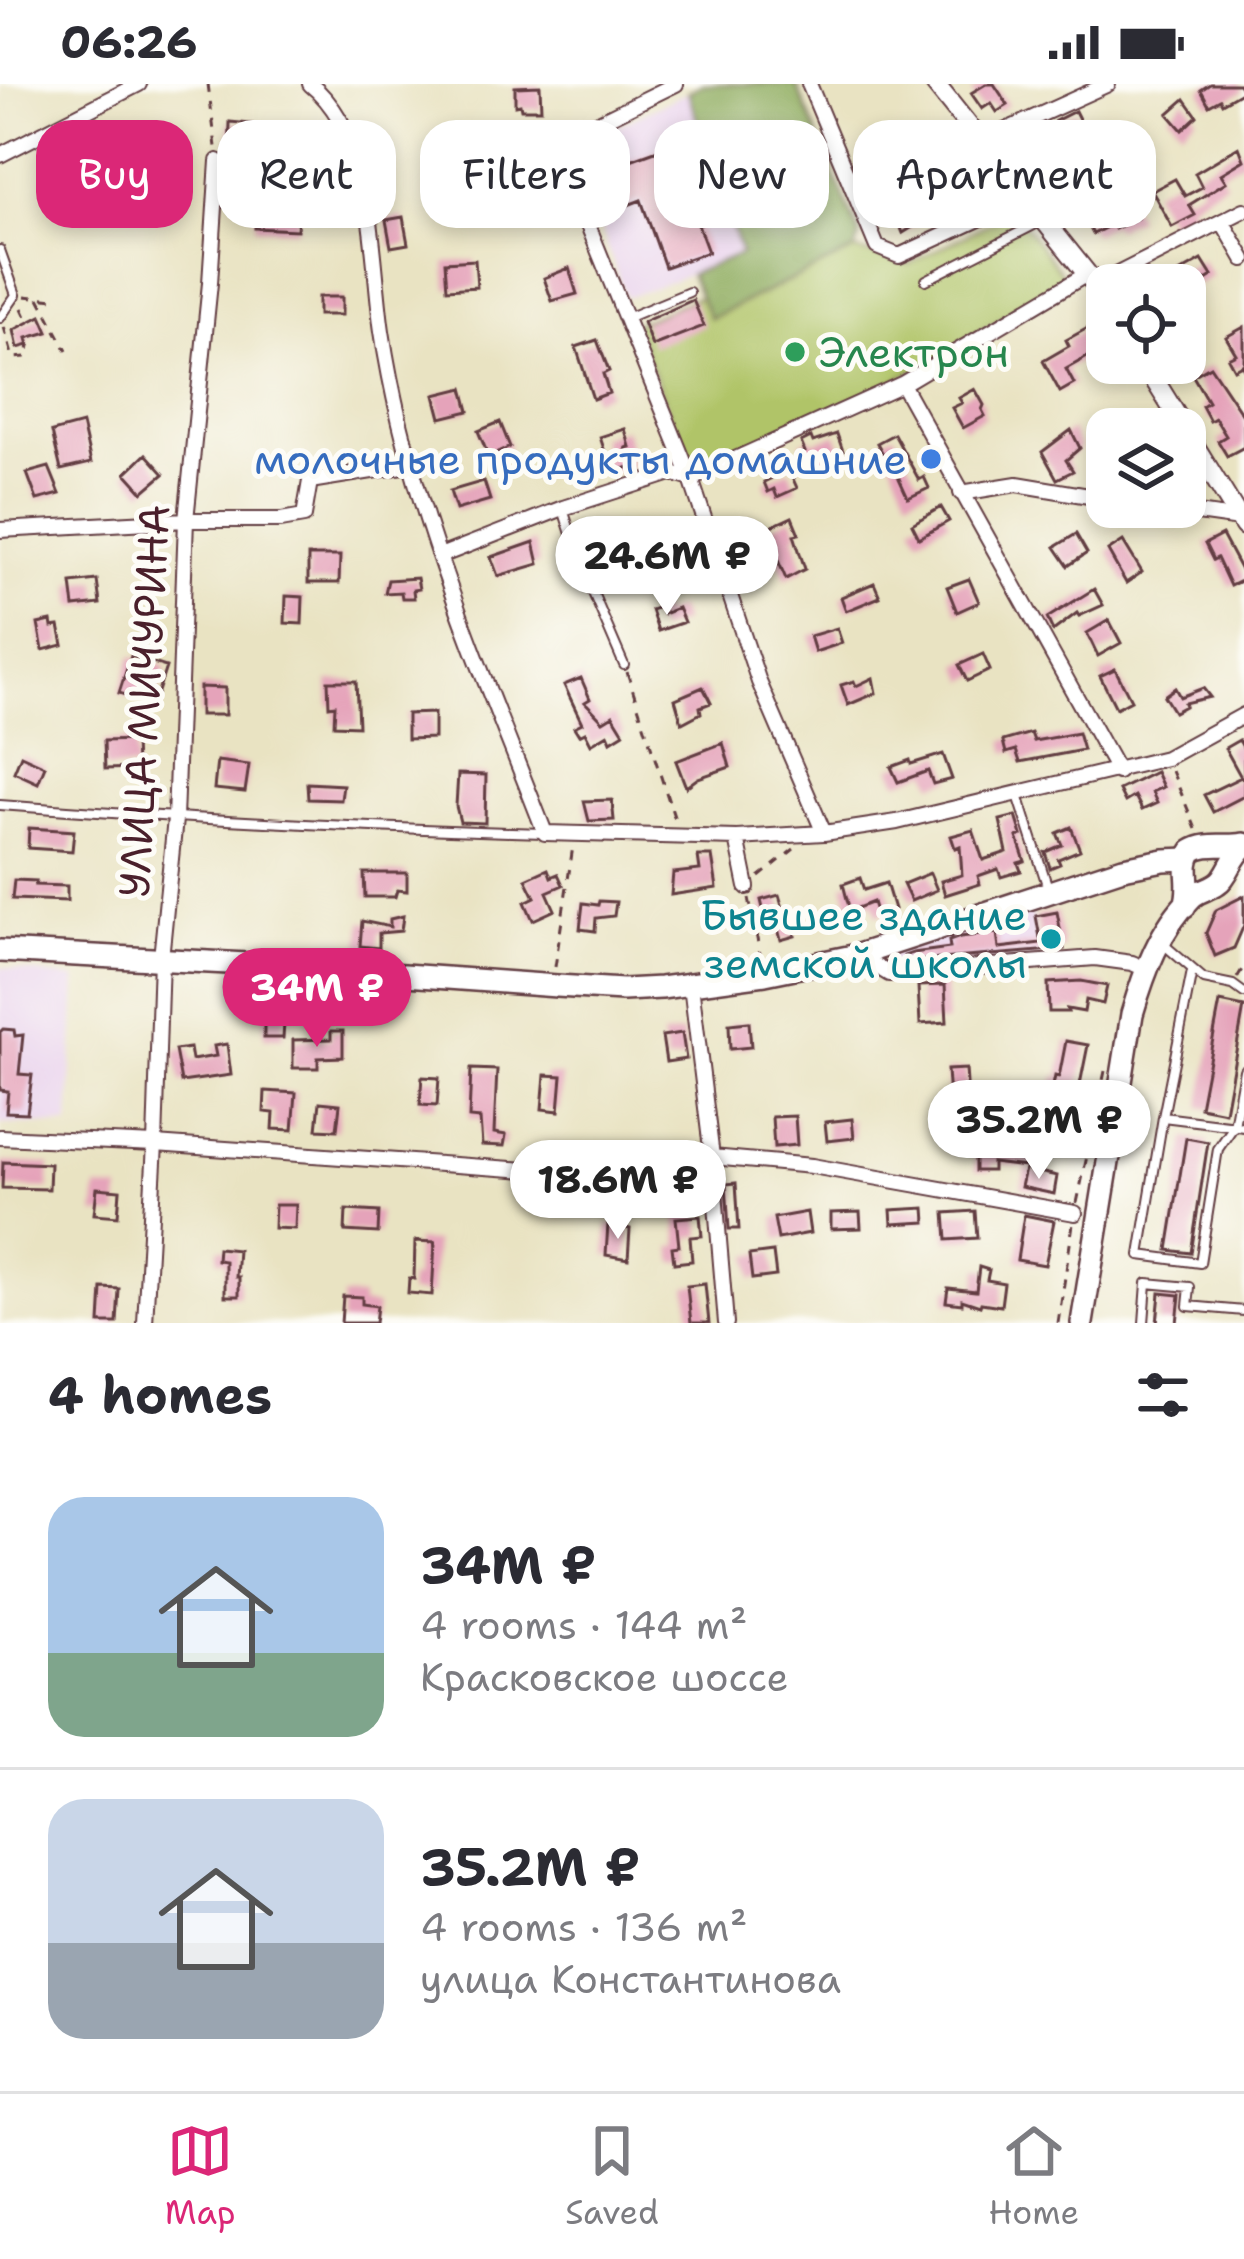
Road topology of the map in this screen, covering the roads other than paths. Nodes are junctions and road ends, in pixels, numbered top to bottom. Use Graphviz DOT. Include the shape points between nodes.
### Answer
graph roads {
  1 [pos="139,84"];
  2 [pos="310,84"];
  3 [pos="676,84"];
  4 [pos="809,84"];
  5 [pos="935,84"];
  6 [pos="1108,84"];
  7 [pos="338,120"];
  8 [pos="963,120"];
  9 [pos="1029,120"];
  10 [pos="0,155"];
  11 [pos="217,174"];
  12 [pos="853,189"];
  13 [pos="1244,210"];
  14 [pos="1222,221"];
  15 [pos="369,228"];
  16 [pos="869,228"];
  17 [pos="960,228"];
  18 [pos="1027,228"];
  19 [pos="1052,228"];
  20 [pos="0,250"];
  21 [pos="1244,259"];
  22 [pos="1126,264"];
  23 [pos="1086,271"];
  24 [pos="926,280"];
  25 [pos="1086,282"];
  26 [pos="689,292"];
  27 [pos="0,317"];
  28 [pos="624,319"];
  29 [pos="902,384"];
  30 [pos="1206,464"];
  31 [pos="409,465"];
  32 [pos="694,474"];
  33 [pos="961,493"];
  34 [pos="1086,496"];
  35 [pos="563,508"];
  36 [pos="1206,516"];
  37 [pos="186,520"];
  38 [pos="1242,523"];
  39 [pos="0,530"];
  40 [pos="440,556"];
  41 [pos="624,665"];
  42 [pos="1244,716"];
  43 [pos="1118,772"];
  44 [pos="1018,795"];
  45 [pos="0,805"];
  46 [pos="175,818"];
  47 [pos="545,833"];
  48 [pos="818,834"];
  49 [pos="737,838"];
  50 [pos="1206,840"];
  51 [pos="1244,845"];
  52 [pos="1228,867"];
  53 [pos="1195,874"];
  54 [pos="747,887"];
  55 [pos="1049,891"];
  56 [pos="1161,942"];
  57 [pos="0,951"];
  58 [pos="858,955"];
  59 [pos="161,958"];
  60 [pos="1146,969"];
  61 [pos="1192,971"];
  62 [pos="691,985"];
  63 [pos="1244,993"];
  64 [pos="1244,1070"];
  65 [pos="1163,1117"];
  66 [pos="1239,1127"];
  67 [pos="0,1137"];
  68 [pos="155,1144"];
  69 [pos="712,1157"];
  70 [pos="639,1161"];
  71 [pos="1075,1213"];
  72 [pos="1244,1311"];
  73 [pos="145,1323"];
  74 [pos="725,1323"];
  75 [pos="1082,1323"];
  76 [pos="1144,1323"];
  1 -- 10 [label="street"];
  2 -- 7 [label="street"];
  3 -- 28 [label="street" via="574,134 564,148 562,161"];
  4 -- 12 [label="street"];
  5 -- 8 [label="street"];
  6 -- 9 [label="street"];
  11 -- 37 [label="street, УЛИЦА МИЧУРИНА"];
  13 -- 14 [label="street"];
  14 -- 21 [label="street"];
  14 -- 22 [label="street"];
  15 -- 31 [label="street"];
  16 -- 17 [label="street" via="877,247 899,256"];
  18 -- 24 [label="lane"];
  19 -- 23 [label="street"];
  20 -- 27 [label="lane" via="16,296"];
  25 -- 29 [label="street"];
  26 -- 28 [label="lane"];
  28 -- 32 [label="street"];
  29 -- 32 [label="street"];
  29 -- 33 [label="street"];
  30 -- 38 [label="street"];
  31 -- 37 [label="street" via="310,482 304,516"];
  31 -- 40 [label="street"];
  32 -- 35 [label="street" via="671,472"];
  32 -- 48 [label="street" via="759,682"];
  33 -- 34 [label="street" via="1016,484"];
  33 -- 43 [label="street"];
  35 -- 40 [label="street"];
  35 -- 41 [label="lane"];
  36 -- 38 [label="street"];
  37 -- 39 [label="street"];
  37 -- 46 [label="street, УЛИЦА МИЧУРИНА"];
  40 -- 47 [label="street"];
  42 -- 43 [label="street" via="1166,758"];
  43 -- 44 [label="street"];
  44 -- 48 [label="street"];
  44 -- 55 [label="lane"];
  45 -- 46 [label="lane"];
  46 -- 47 [label="lane"];
  46 -- 59 [label="street, УЛИЦА МИЧУРИНА"];
  47 -- 49 [label="street"];
  48 -- 49 [label="street"];
  49 -- 54 [label="street"];
  50 -- 51 [label="main road"];
  50 -- 52 [label="main road"];
  50 -- 53 [label="main road"];
  51 -- 52 [label="main road"];
  52 -- 53 [label="main road" via="1222,880"];
  53 -- 55 [label="main road" via="1164,860"];
  53 -- 56 [label="main road" via="1193,896"];
  55 -- 58 [label="main road"];
  56 -- 60 [label="main road"];
  56 -- 61 [label="lane"];
  57 -- 59 [label="main road"];
  58 -- 60 [label="street" via="889,974 1095,958"];
  58 -- 62 [label="main road"];
  59 -- 62 [label="main road" via="579,988"];
  59 -- 68 [label="street, УЛИЦА МИЧУРИНА"];
  60 -- 75 [label="main road"];
  61 -- 63 [label="lane"];
  61 -- 65 [label="lane"];
  62 -- 69 [label="street"];
  64 -- 66 [label="lane"];
  65 -- 66 [label="lane"];
  65 -- 66 [label="lane" via="1140,1255 1200,1263 1219,1149"];
  67 -- 68 [label="street"];
  68 -- 70 [label="street" via="542,1171"];
  68 -- 73 [label="street, УЛИЦА МИЧУРИНА"];
  69 -- 71 [label="street" via="812,1166"];
  69 -- 74 [label="street"];
  72 -- 76 [label="lane" via="1188,1306 1190,1286 1147,1283"];
}
